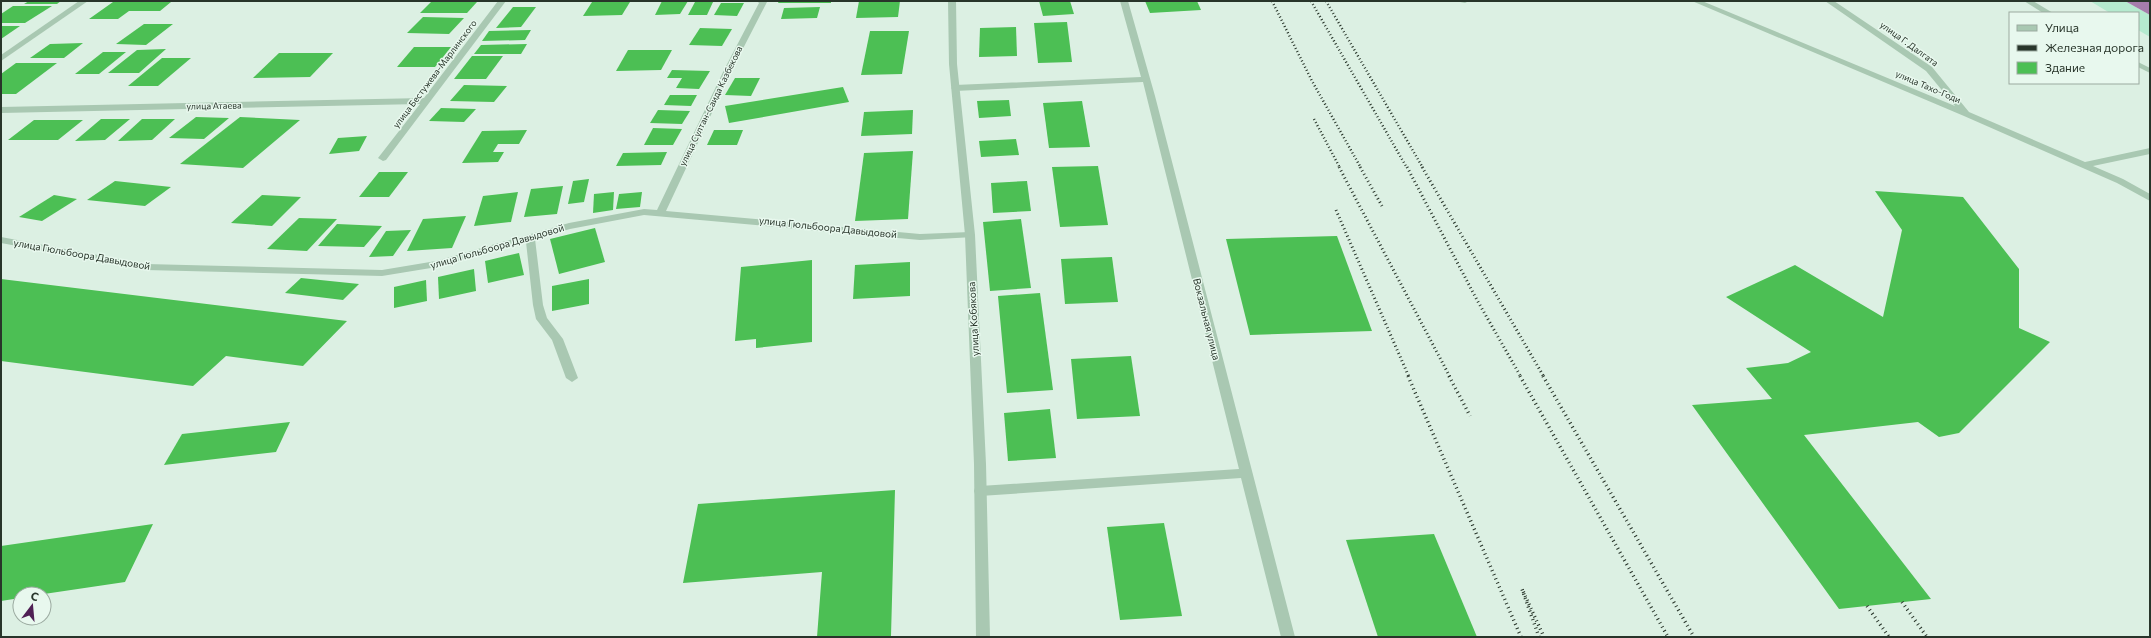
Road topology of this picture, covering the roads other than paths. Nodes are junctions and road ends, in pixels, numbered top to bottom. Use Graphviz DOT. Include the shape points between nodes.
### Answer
graph roads {
  1 [pos="84,1"];
  2 [pos="502,1"];
  3 [pos="762,1"];
  4 [pos="952,1"];
  5 [pos="1124,1"];
  6 [pos="1459,1"];
  7 [pos="1465,1"];
  8 [pos="1696,1"];
  9 [pos="1829,1"];
  10 [pos="2028,1"];
  11 [pos="2047,12"];
  12 [pos="1,59"];
  13 [pos="2139,65"];
  14 [pos="2150,71"];
  15 [pos="1146,79"];
  16 [pos="955,88"];
  17 [pos="427,102"];
  18 [pos="1,110"];
  19 [pos="1967,114"];
  20 [pos="2150,151"];
  21 [pos="383,158"];
  22 [pos="2084,165"];
  23 [pos="2150,198"];
  24 [pos="661,212"];
  25 [pos="970,235"];
  26 [pos="530,236"];
  27 [pos="1,240"];
  28 [pos="572,378"];
  29 [pos="1246,473"];
  30 [pos="980,490"];
  31 [pos="983,637"];
  32 [pos="1288,637"];
  1 -- 12 [label="street"];
  2 -- 17 [label="street, улица Бестужева-Марлинского"];
  3 -- 24 [label="street, улица Султан-Саида Казбекова"];
  4 -- 16 [label="street, улица Кобякова"];
  5 -- 15 [label="street, Вокзальная улица"];
  6 -- 7 [label="street"];
  8 -- 19 [label="street, улица Тахо-Годи"];
  9 -- 19 [label="street, улица Г. Далгата" via="1929,69"];
  10 -- 11 [label="street"];
  13 -- 14 [label="street"];
  15 -- 16 [label="street"];
  15 -- 29 [label="street, Вокзальная улица"];
  16 -- 25 [label="street, улица Кобякова"];
  17 -- 18 [label="street, улица Атаева"];
  17 -- 21 [label="street, улица Бестужева-Марлинского"];
  19 -- 22 [label="street, улица Тахо-Годи"];
  20 -- 22 [label="street"];
  22 -- 23 [label="street, улица Тахо-Годи"];
  24 -- 25 [label="street, улица Гюльбоора Давыдовой" via="920,237"];
  24 -- 26 [label="street, улица Гюльбоора Давыдовой" via="619,215"];
  25 -- 30 [label="street, улица Кобякова"];
  26 -- 27 [label="street, улица Гюльбоора Давыдовой" via="494,249 437,264 382,273 146,267"];
  26 -- 28 [label="street" via="542,319 557,339"];
  29 -- 30 [label="street"];
  29 -- 32 [label="street, Вокзальная улица"];
  30 -- 31 [label="street, улица Кобякова"];
}
